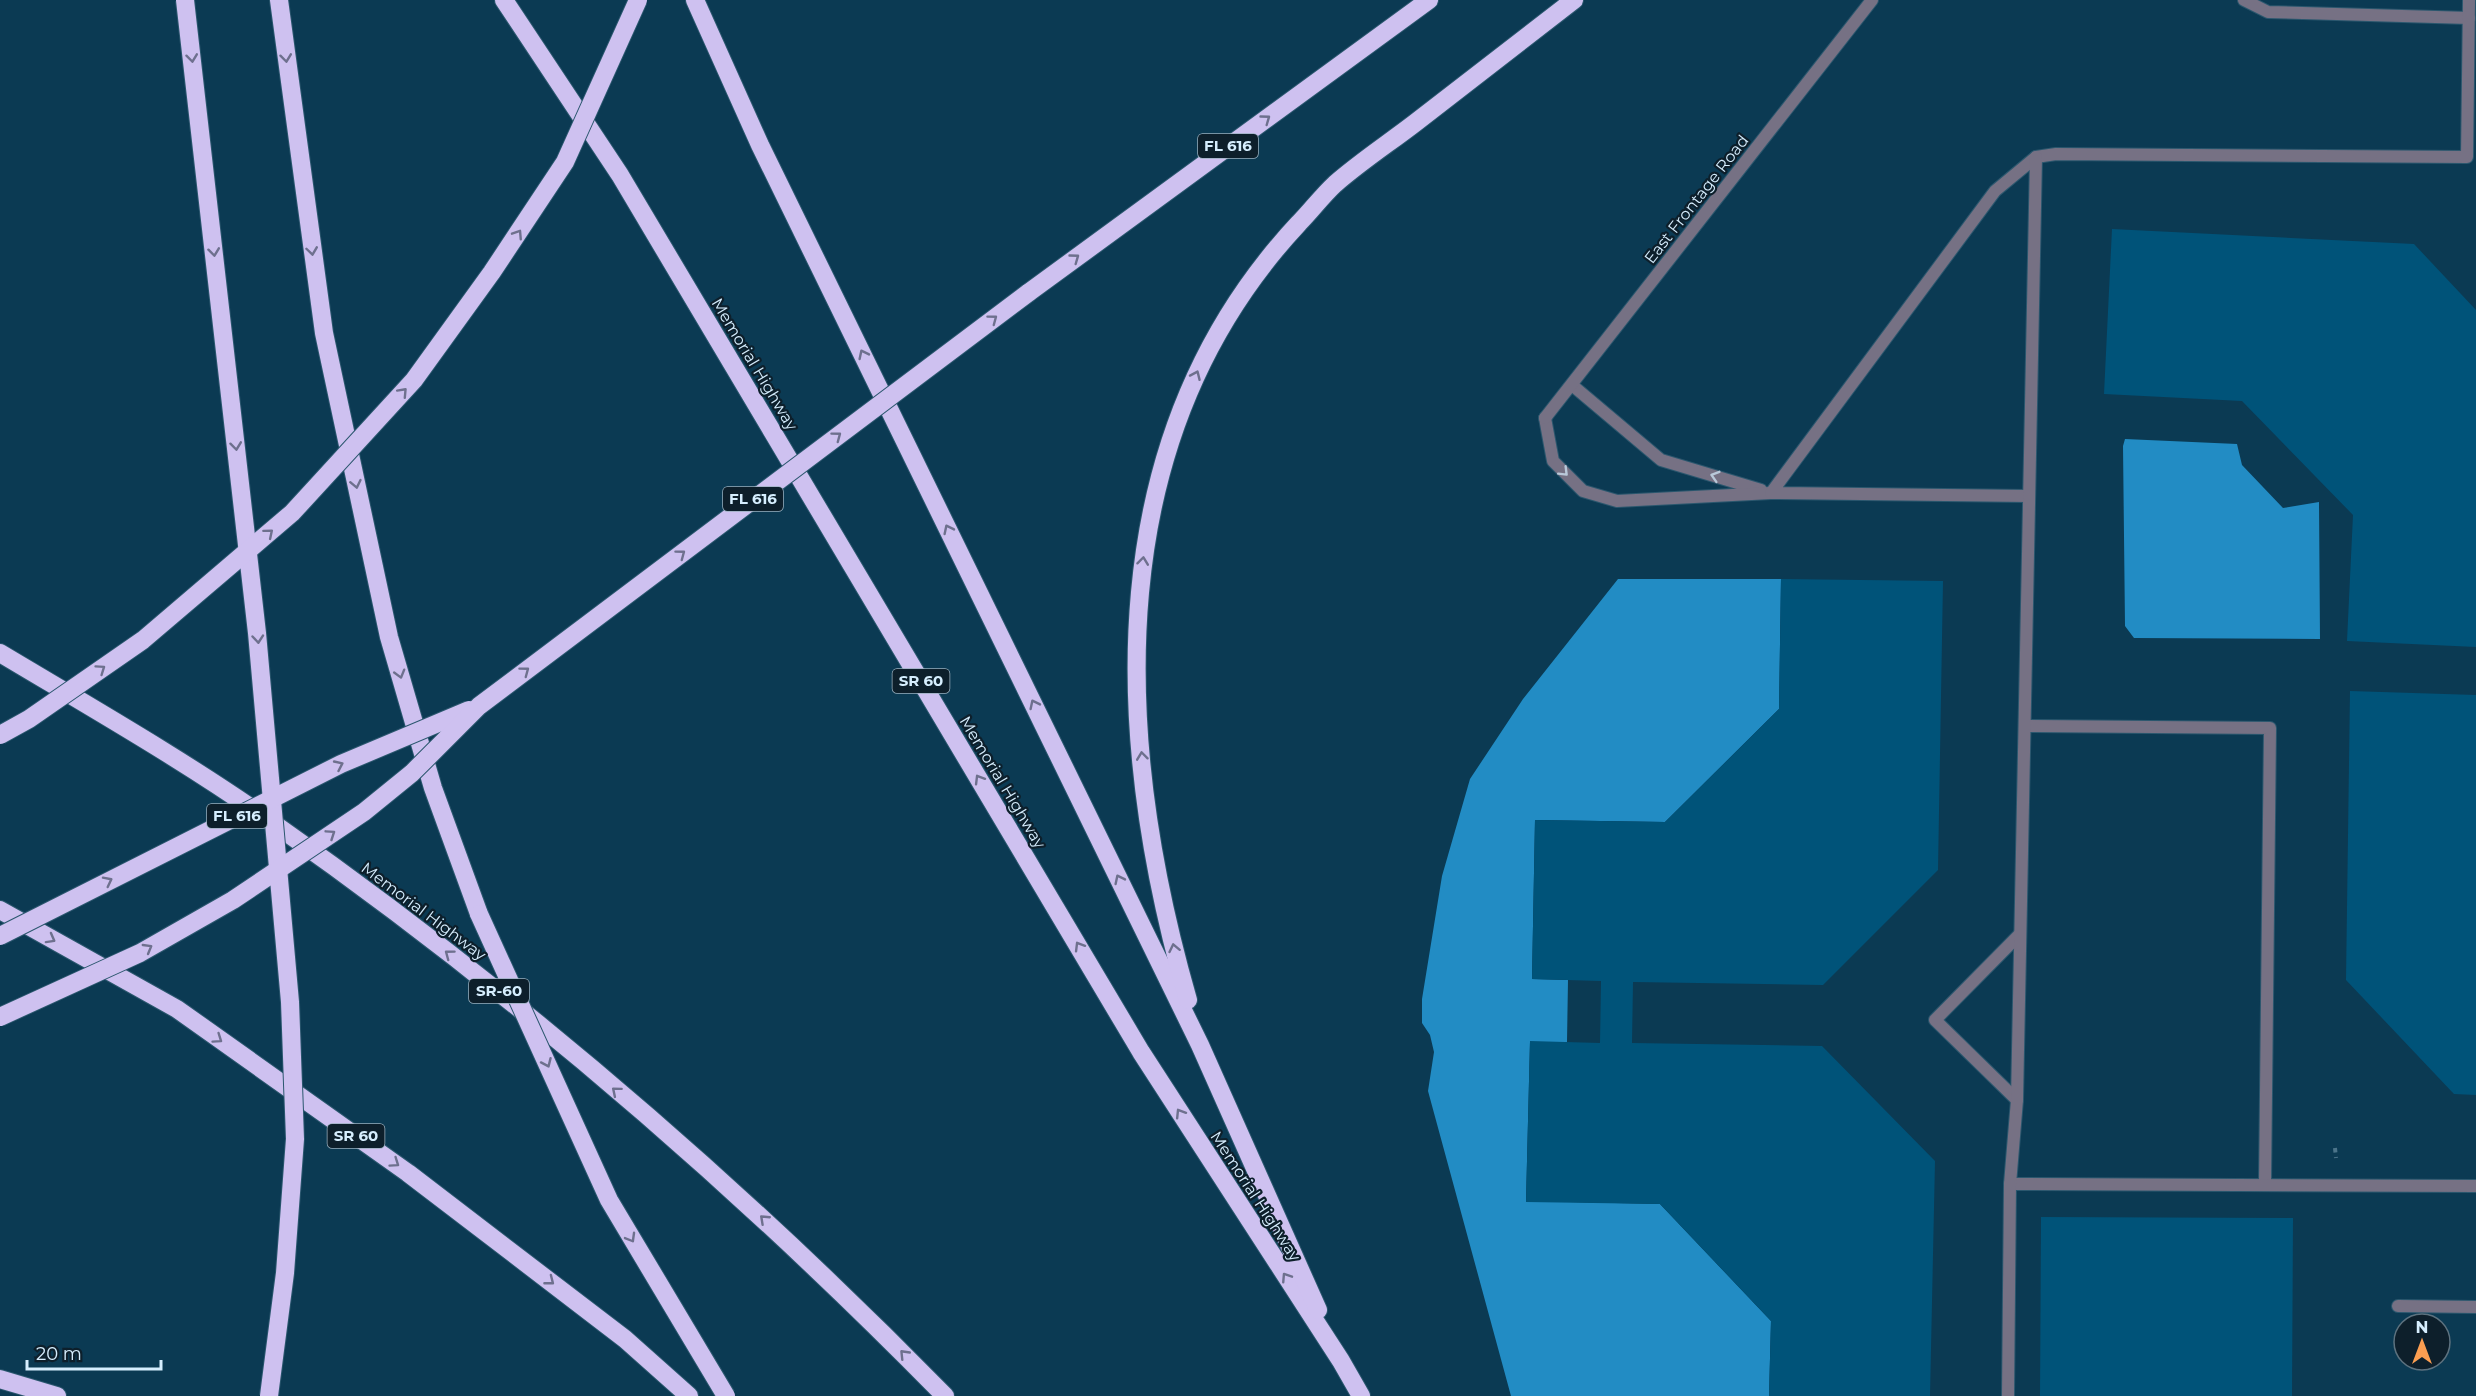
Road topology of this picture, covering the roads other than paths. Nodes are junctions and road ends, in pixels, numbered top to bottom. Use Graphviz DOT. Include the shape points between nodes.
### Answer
graph roads {
  1 [pos="185,0"];
  2 [pos="279,0"];
  3 [pos="504,0"];
  4 [pos="638,0"];
  5 [pos="695,0"];
  6 [pos="1429,0"];
  7 [pos="1574,0"];
  8 [pos="1872,0"];
  9 [pos="2244,0"];
  10 [pos="2469,0"];
  11 [pos="2469,18"];
  12 [pos="2036,157"];
  13 [pos="1572,385"];
  14 [pos="1771,493"];
  15 [pos="2029,496"];
  16 [pos="0,653"];
  17 [pos="479,706"];
  18 [pos="2025,726"];
  19 [pos="0,735"];
  20 [pos="0,910"];
  21 [pos="2020,934"];
  22 [pos="0,936"];
  23 [pos="0,1017"];
  24 [pos="1200,1045"];
  25 [pos="2017,1100"];
  26 [pos="2010,1184"];
  27 [pos="2265,1185"];
  28 [pos="2476,1186"];
  29 [pos="2398,1306"];
  30 [pos="2476,1307"];
  31 [pos="1341,1361"];
  32 [pos="0,1379"];
  33 [pos="57,1396"];
  34 [pos="269,1396"];
  35 [pos="689,1396"];
  36 [pos="726,1396"];
  37 [pos="945,1396"];
  38 [pos="1361,1396"];
  39 [pos="2008,1396"];
  1 -- 34 [label="highway, one-way, bridge" via="257,633 290,1002 295,1139 285,1274"];
  2 -- 36 [label="highway, one-way, bridge" via="324,333 389,637 433,788 479,914 609,1200"];
  31 -- 3 [label="highway, Memorial Highway / SR 60, one-way" via="1141,1052 626,185"];
  19 -- 4 [label="highway, one-way, bridge" via="143,640 283,520 414,380 565,162"];
  24 -- 5 [label="highway, one-way" via="760,145"];
  17 -- 6 [label="highway, FL 616, one-way, bridge" via="1028,293"];
  24 -- 7 [label="highway, one-way" via="1175,955 1150,827 1138,717 1136,649 1147,528 1179,413 1203,358 1235,303 1281,243 1335,185"];
  8 -- 13 [label="street, East Frontage Road"];
  9 -- 11 [label="street" via="2268,12"];
  10 -- 11 [label="street"];
  11 -- 12 [label="street" via="2468,157"];
  12 -- 14 [label="street" via="1995,190"];
  12 -- 15 [label="street"];
  14 -- 13 [label="street, one-way" via="1661,460"];
  13 -- 14 [label="street, East Frontage Road, one-way" via="1545,418 1553,461 1583,491 1617,501"];
  14 -- 15 [label="street"];
  15 -- 18 [label="street"];
  37 -- 16 [label="highway, Memorial Highway / SR-60, one-way" via="758,1214 498,991 272,822"];
  22 -- 17 [label="highway, FL 616, one-way, bridge" via="341,764"];
  23 -- 17 [label="highway, one-way, bridge" via="140,953 233,900 364,812 412,773"];
  18 -- 21 [label="street"];
  18 -- 27 [label="street" via="2270,728"];
  20 -- 35 [label="highway, SR 60, one-way" via="177,1009 408,1173 625,1339"];
  21 -- 25 [label="street"];
  21 -- 25 [label="street" via="1935,1020"];
  24 -- 31 [label="highway"];
  25 -- 26 [label="street"];
  26 -- 27 [label="street"];
  26 -- 39 [label="street"];
  27 -- 28 [label="street"];
  29 -- 30 [label="street"];
  31 -- 38 [label="highway, Memorial Highway / SR 60"];
  32 -- 33 [label="highway"];
}
